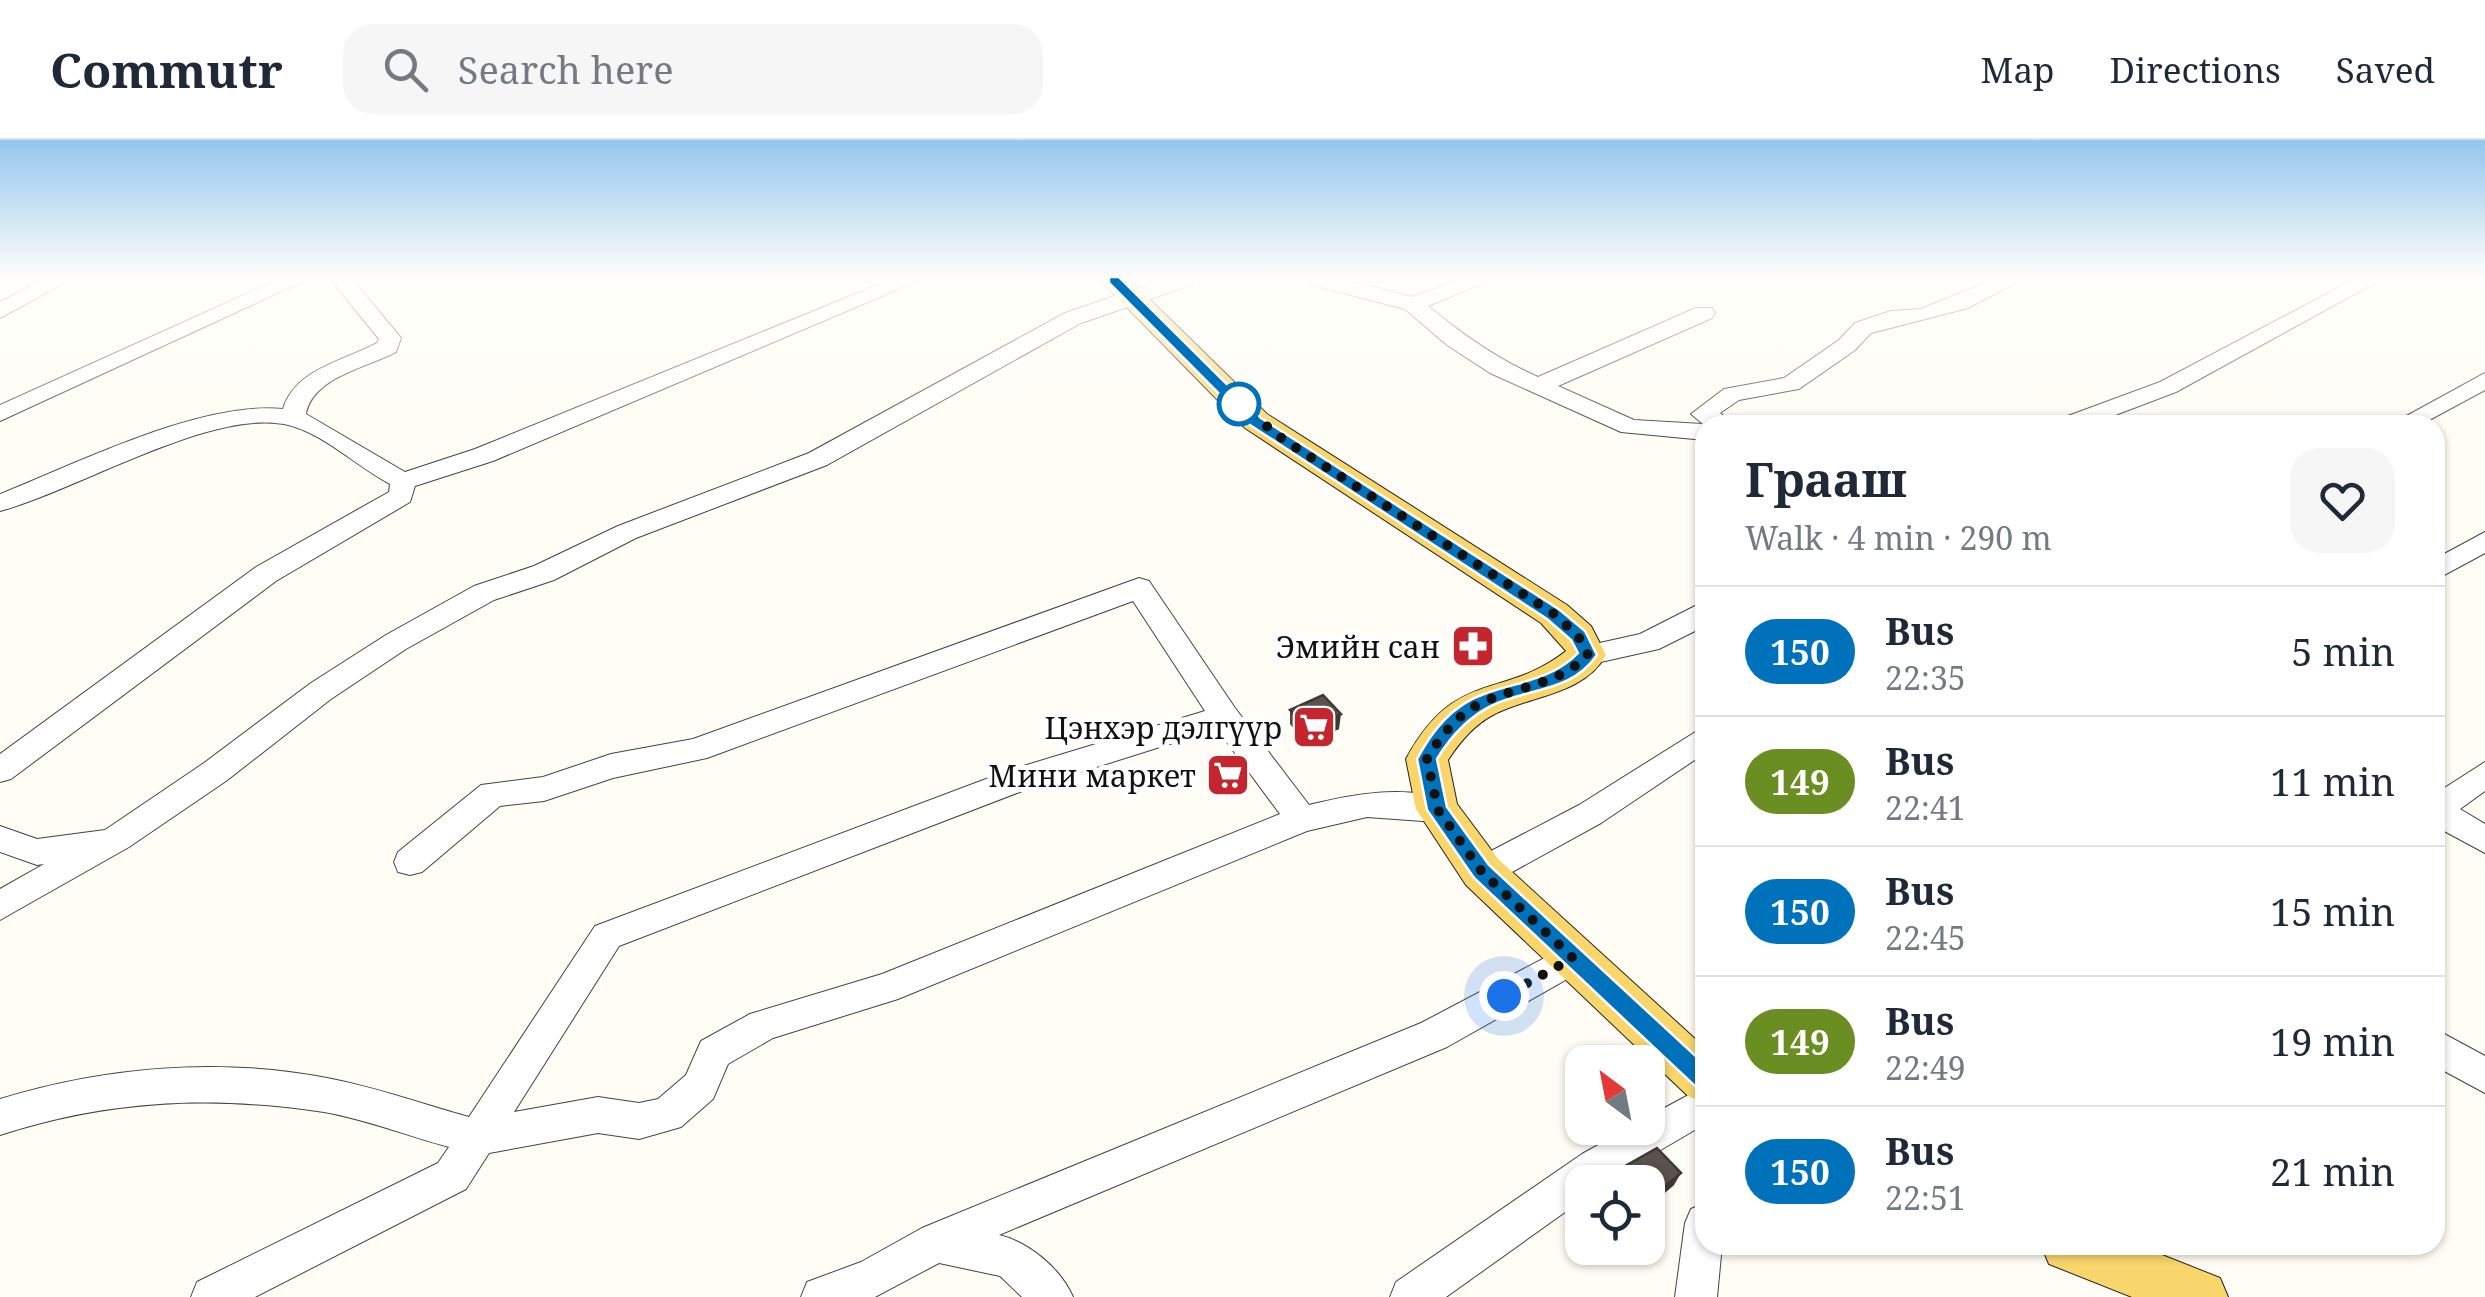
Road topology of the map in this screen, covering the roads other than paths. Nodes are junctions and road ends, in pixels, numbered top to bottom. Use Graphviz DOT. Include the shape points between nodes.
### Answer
graph roads {
  1 [pos="176,334"];
  2 [pos="387,334"];
  3 [pos="777,334"];
  4 [pos="1044,334"];
  5 [pos="1168,334"];
  6 [pos="1448,334"];
  7 [pos="1656,334"];
  8 [pos="1857,334"];
  9 [pos="2268,334"];
  10 [pos="2485,380"];
  11 [pos="1536,387"];
  12 [pos="0,414"];
  13 [pos="1705,415"];
  14 [pos="2093,415"];
  15 [pos="2420,415"];
  16 [pos="293,418"];
  17 [pos="1695,431"];
  18 [pos="402,481"];
  19 [pos="0,503"];
  20 [pos="2485,541"];
  21 [pos="2445,564"];
  22 [pos="1695,617"];
  23 [pos="1588,655"];
  24 [pos="1224,716"];
  25 [pos="1695,745"];
  26 [pos="0,770"];
  27 [pos="2485,774"];
  28 [pos="2445,803"];
  29 [pos="1438,810"];
  30 [pos="2445,816"];
  31 [pos="1302,819"];
  32 [pos="118,838"];
  33 [pos="0,840"];
  34 [pos="2485,840"];
  35 [pos="410,862"];
  36 [pos="1482,872"];
  37 [pos="0,906"];
  38 [pos="1573,958"];
  39 [pos="2445,1052"];
  40 [pos="1695,1071"];
  41 [pos="2485,1076"];
  42 [pos="1695,1110"];
  43 [pos="0,1117"];
  44 [pos="477,1137"];
  45 [pos="936,1242"];
  46 [pos="1701,1255"];
  47 [pos="2094,1255"];
  48 [pos="212,1297"];
  49 [pos="822,1297"];
  50 [pos="1052,1297"];
  51 [pos="1411,1297"];
  52 [pos="1696,1297"];
  53 [pos="2202,1297"];
  1 -- 12 [label="street"];
  2 -- 16 [label="street" via="388,347 308,384 293,404"];
  3 -- 18 [label="street"];
  4 -- 32 [label="street" via="818,459 484,593 321,691"];
  5 -- 23 [label="main road" via="1256,421 1554,614"];
  6 -- 11 [label="street"];
  7 -- 11 [label="street"];
  8 -- 13 [label="street" via="1790,384 1732,394"];
  9 -- 14 [label="street" via="2168,387"];
  10 -- 15 [label="street"];
  11 -- 17 [label="street" via="1630,427"];
  16 -- 18 [label="street"];
  16 -- 19 [label="street" via="265,411 220,420"];
  18 -- 26 [label="street" via="401,496 266,574"];
  20 -- 21 [label="street"];
  22 -- 23 [label="street" via="1657,640"];
  23 -- 29 [label="main road" via="1551,681 1486,700 1446,728 1427,759"];
  24 -- 31 [label="street"];
  24 -- 35 [label="street" via="1139,588 696,750 611,766 544,789 492,794"];
  24 -- 44 [label="street" via="1021,779 607,936"];
  25 -- 36 [label="street" via="1590,814"];
  27 -- 28 [label="street"];
  29 -- 31 [label="street" via="1368,804"];
  29 -- 36 [label="main road"];
  30 -- 34 [label="street"];
  31 -- 44 [label="street" via="886,988 764,1025 714,1053 700,1087 668,1114 640,1121 598,1115"];
  32 -- 33 [label="street" via="37,852"];
  32 -- 37 [label="street"];
  36 -- 38 [label="main road"];
  38 -- 40 [label="main road"];
  38 -- 45 [label="street" via="1434,1035"];
  39 -- 41 [label="street"];
  42 -- 51 [label="street" via="1596,1167"];
  43 -- 44 [label="street" via="64,1097 194,1083 326,1095"];
  44 -- 48 [label="street" via="452,1176"];
  45 -- 49 [label="street"];
  45 -- 50 [label="street" via="1010,1258"];
  46 -- 52 [label="street"];
  47 -- 53 [label="main road"];
}
